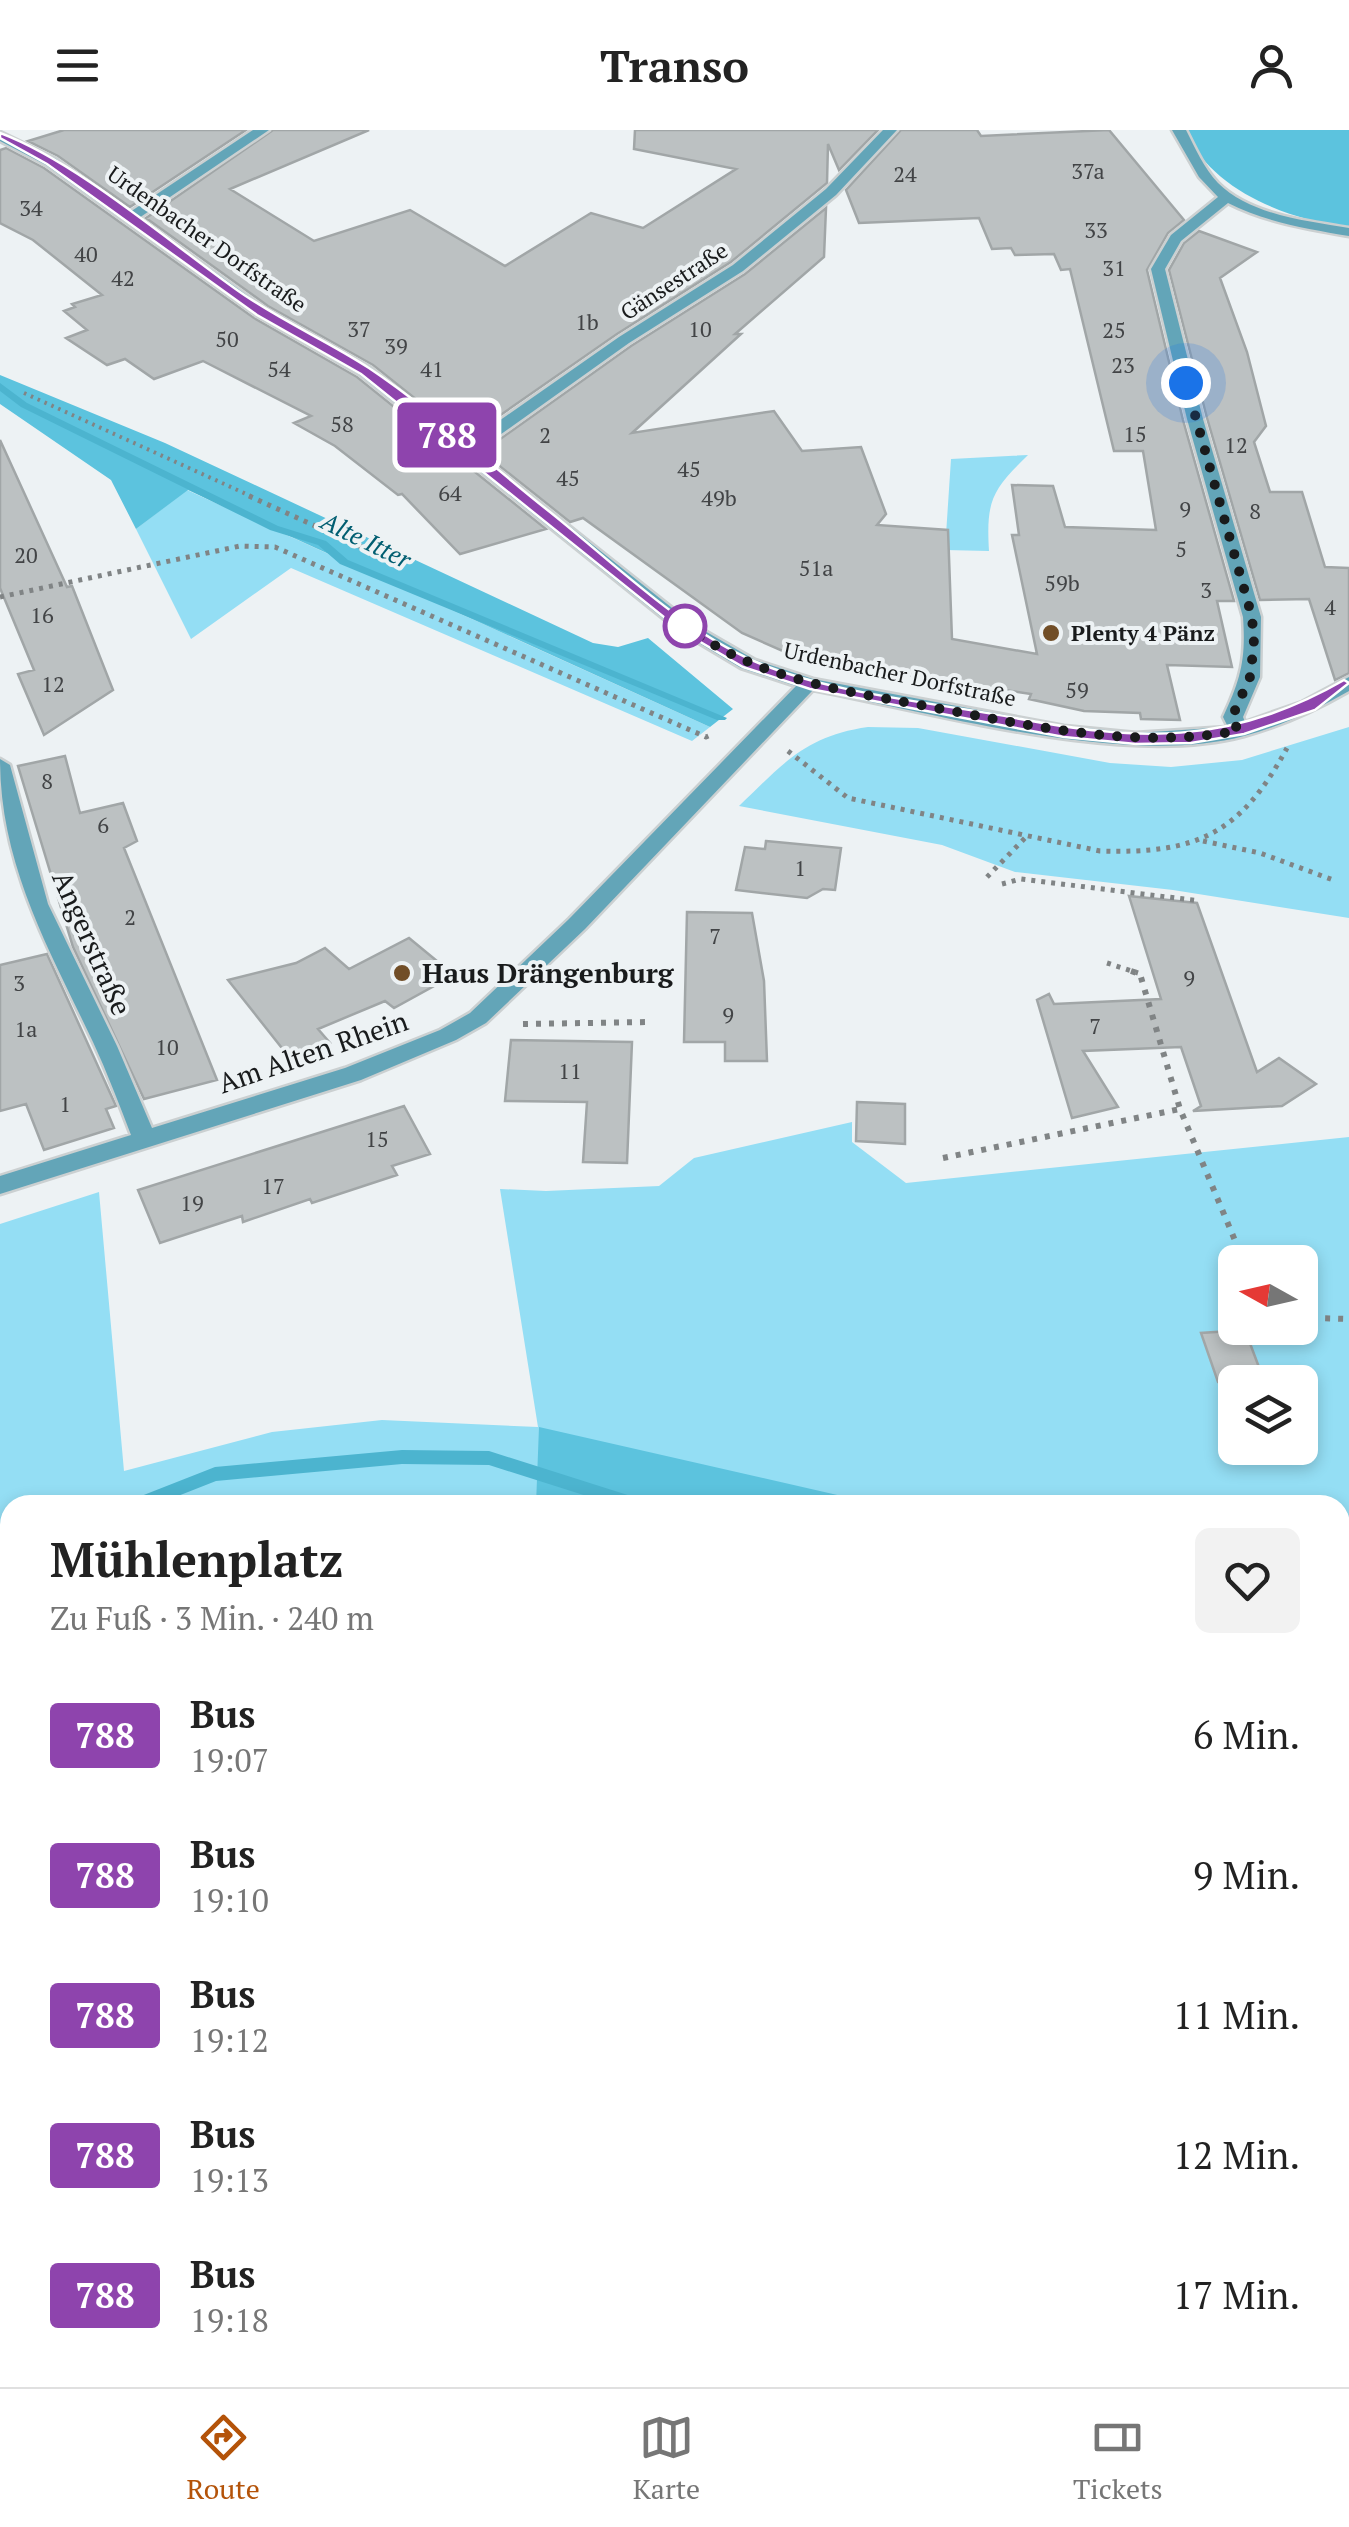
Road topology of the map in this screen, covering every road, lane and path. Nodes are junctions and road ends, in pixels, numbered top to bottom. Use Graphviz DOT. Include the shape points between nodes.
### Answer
graph roads {
  1 [pos="262,130"];
  2 [pos="890,130"];
  3 [pos="1179,130"];
  4 [pos="0,136"];
  5 [pos="1227,197"];
  6 [pos="129,219"];
  7 [pos="1349,232"];
  8 [pos="24,392"];
  9 [pos="466,450"];
  10 [pos="375,553"];
  11 [pos="0,597"];
  12 [pos="810,684"];
  13 [pos="1349,684"];
  14 [pos="1238,731"];
  15 [pos="763,732"];
  16 [pos="1288,744"];
  17 [pos="787,750"];
  18 [pos="0,765"];
  19 [pos="1027,836"];
  20 [pos="1202,841"];
  21 [pos="987,877"];
  22 [pos="1336,880"];
  23 [pos="1002,884"];
  24 [pos="1200,901"];
  25 [pos="1108,962"];
  26 [pos="649,1022"];
  27 [pos="521,1024"];
  28 [pos="1180,1109"];
  29 [pos="145,1140"];
  30 [pos="943,1158"];
  31 [pos="0,1185"];
  32 [pos="1237,1245"];
  33 [pos="1318,1318"];
  34 [pos="1349,1319"];
  1 -- 6 [label="street"];
  2 -- 9 [label="street, Gänsestraße" via="832,192 738,268"];
  3 -- 5 [label="street"];
  4 -- 6 [label="street, Urdenbacher Dorfstraße" via="51,162"];
  5 -- 7 [label="street"];
  5 -- 14 [label="street" via="1172,243 1158,269 1252,617 1250,677 1232,717"];
  6 -- 9 [label="street, Urdenbacher Dorfstraße" via="261,312 365,371"];
  8 -- 10 [label="path"];
  9 -- 12 [label="street, Urdenbacher Dorfstraße" via="708,642 748,664"];
  11 -- 15 [label="path" via="258,544 275,547 706,736 734,727"];
  12 -- 14 [label="street, Urdenbacher Dorfstraße" via="1108,738"];
  12 -- 15 [label="street, Am Alten Rhein"];
  13 -- 14 [label="street, Urdenbacher Dorfstraße" via="1310,706"];
  15 -- 29 [label="street, Am Alten Rhein" via="478,1018 353,1074"];
  16 -- 20 [label="path" via="1272,776"];
  17 -- 19 [label="path" via="808,759 837,794"];
  18 -- 29 [label="street, Angerstraße" via="37,904"];
  19 -- 20 [label="path" via="1133,852"];
  19 -- 21 [label="path"];
  20 -- 22 [label="path" via="1260,852"];
  23 -- 24 [label="path" via="1021,879"];
  25 -- 28 [label="path" via="1140,974"];
  26 -- 27 [label="path"];
  28 -- 30 [label="path"];
  28 -- 32 [label="path"];
  29 -- 31 [label="street, Am Alten Rhein"];
  33 -- 34 [label="path"];
}
